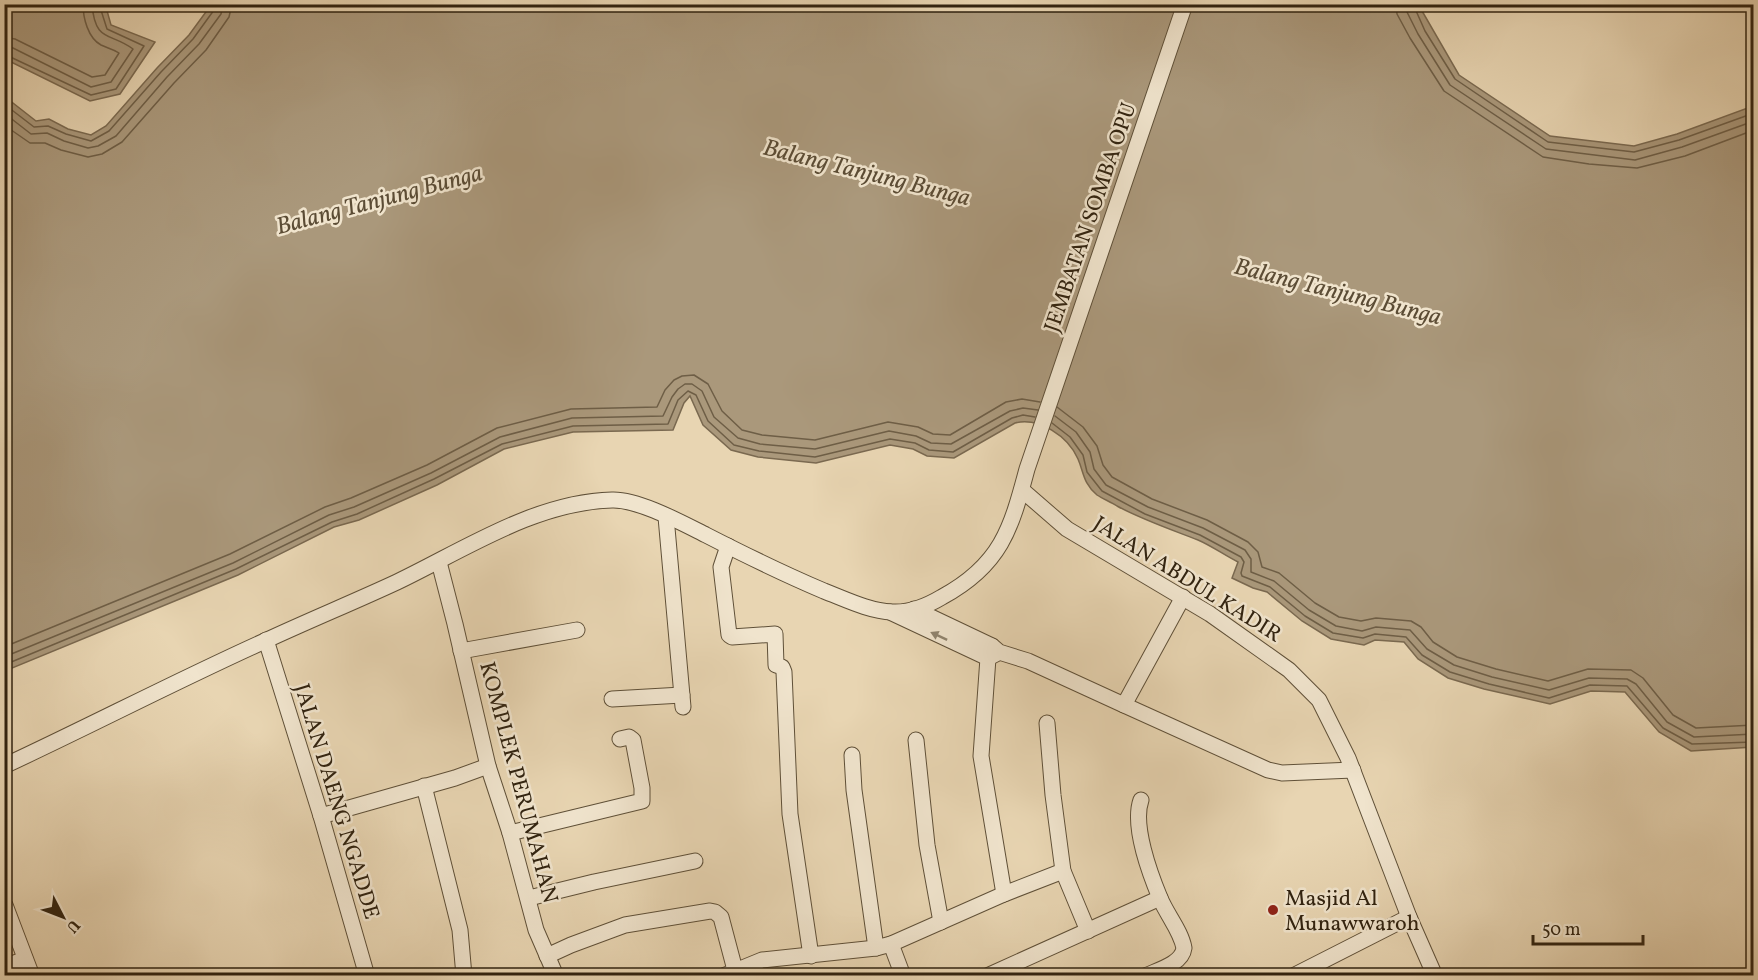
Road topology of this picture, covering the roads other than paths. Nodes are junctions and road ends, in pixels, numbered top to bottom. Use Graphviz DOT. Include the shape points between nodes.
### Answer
graph roads {
  1 [pos="1185,4"];
  2 [pos="1022,490"];
  3 [pos="666,517"];
  4 [pos="728,546"];
  5 [pos="439,562"];
  6 [pos="1183,597"];
  7 [pos="914,609"];
  8 [pos="890,612"];
  9 [pos="578,630"];
  10 [pos="266,640"];
  11 [pos="967,642"];
  12 [pos="462,651"];
  13 [pos="993,652"];
  14 [pos="612,699"];
  15 [pos="1124,705"];
  16 [pos="1047,723"];
  17 [pos="620,739"];
  18 [pos="916,740"];
  19 [pos="852,756"];
  20 [pos="4,766"];
  21 [pos="488,766"];
  22 [pos="1353,770"];
  23 [pos="424,786"];
  24 [pos="1141,800"];
  25 [pos="321,816"];
  26 [pos="510,833"];
  27 [pos="695,861"];
  28 [pos="1062,872"];
  29 [pos="1004,894"];
  30 [pos="529,898"];
  31 [pos="1160,898"];
  32 [pos="5,905"];
  33 [pos="1409,917"];
  34 [pos="941,922"];
  35 [pos="1088,931"];
  36 [pos="884,946"];
  37 [pos="547,956"];
  38 [pos="811,956"];
  39 [pos="25,959"];
  40 [pos="4,967"];
  41 [pos="729,973"];
  42 [pos="553,974"];
  43 [pos="32,975"];
  44 [pos="368,975"];
  45 [pos="464,975"];
  46 [pos="903,975"];
  47 [pos="987,975"];
  48 [pos="1145,975"];
  49 [pos="1293,975"];
  50 [pos="1435,975"];
  1 -- 2 [label="street, JEMBATAN SOMBA OPU"];
  2 -- 6 [label="street, JALAN ABDUL KADIR" via="1067,529"];
  2 -- 7 [label="street" via="1001,545 977,574 959,588"];
  3 -- 4 [label="street"];
  3 -- 5 [label="street" via="635,504 594,501 525,520"];
  3 -- 14 [label="street" via="683,701"];
  4 -- 8 [label="street" via="842,598"];
  4 -- 38 [label="street" via="721,572 729,635 775,634 776,665 784,672 790,814"];
  5 -- 10 [label="street"];
  5 -- 12 [label="street, KOMPLEK PERUMAHAN"];
  6 -- 15 [label="street"];
  6 -- 22 [label="street, JALAN ABDUL KADIR" via="1289,670 1319,700"];
  7 -- 8 [label="street"];
  7 -- 11 [label="street"];
  11 -- 8 [label="street, one-way"];
  9 -- 12 [label="street"];
  10 -- 20 [label="street"];
  10 -- 25 [label="street, JALAN DAENG NGADDE"];
  11 -- 13 [label="street"];
  12 -- 21 [label="street, KOMPLEK PERUMAHAN"];
  13 -- 15 [label="street" via="1028,661"];
  13 -- 29 [label="street" via="981,756"];
  15 -- 22 [label="street" via="1268,770"];
  16 -- 28 [label="street"];
  17 -- 26 [label="street" via="633,740 642,801"];
  18 -- 34 [label="street" via="927,845"];
  19 -- 36 [label="street" via="854,790"];
  21 -- 23 [label="street"];
  21 -- 26 [label="street, KOMPLEK PERUMAHAN"];
  22 -- 33 [label="street, JALAN ABDUL KADIR"];
  23 -- 25 [label="street"];
  23 -- 45 [label="street" via="460,930"];
  24 -- 31 [label="street" via="1139,826"];
  25 -- 44 [label="street, JALAN DAENG NGADDE"];
  26 -- 30 [label="street, KOMPLEK PERUMAHAN"];
  27 -- 30 [label="street"];
  28 -- 29 [label="street"];
  28 -- 35 [label="street"];
  29 -- 34 [label="street"];
  30 -- 37 [label="street, KOMPLEK PERUMAHAN"];
  31 -- 35 [label="street"];
  31 -- 48 [label="street" via="1184,945 1183,954"];
  32 -- 39 [label="street"];
  33 -- 49 [label="street"];
  33 -- 50 [label="street, JALAN ABDUL KADIR"];
  34 -- 36 [label="street"];
  35 -- 47 [label="street"];
  36 -- 38 [label="street"];
  36 -- 46 [label="street"];
  37 -- 41 [label="street" via="626,925 710,911 721,917"];
  37 -- 42 [label="street, KOMPLEK PERUMAHAN"];
  38 -- 41 [label="street" via="762,960"];
  39 -- 40 [label="street"];
  39 -- 43 [label="street"];
}
